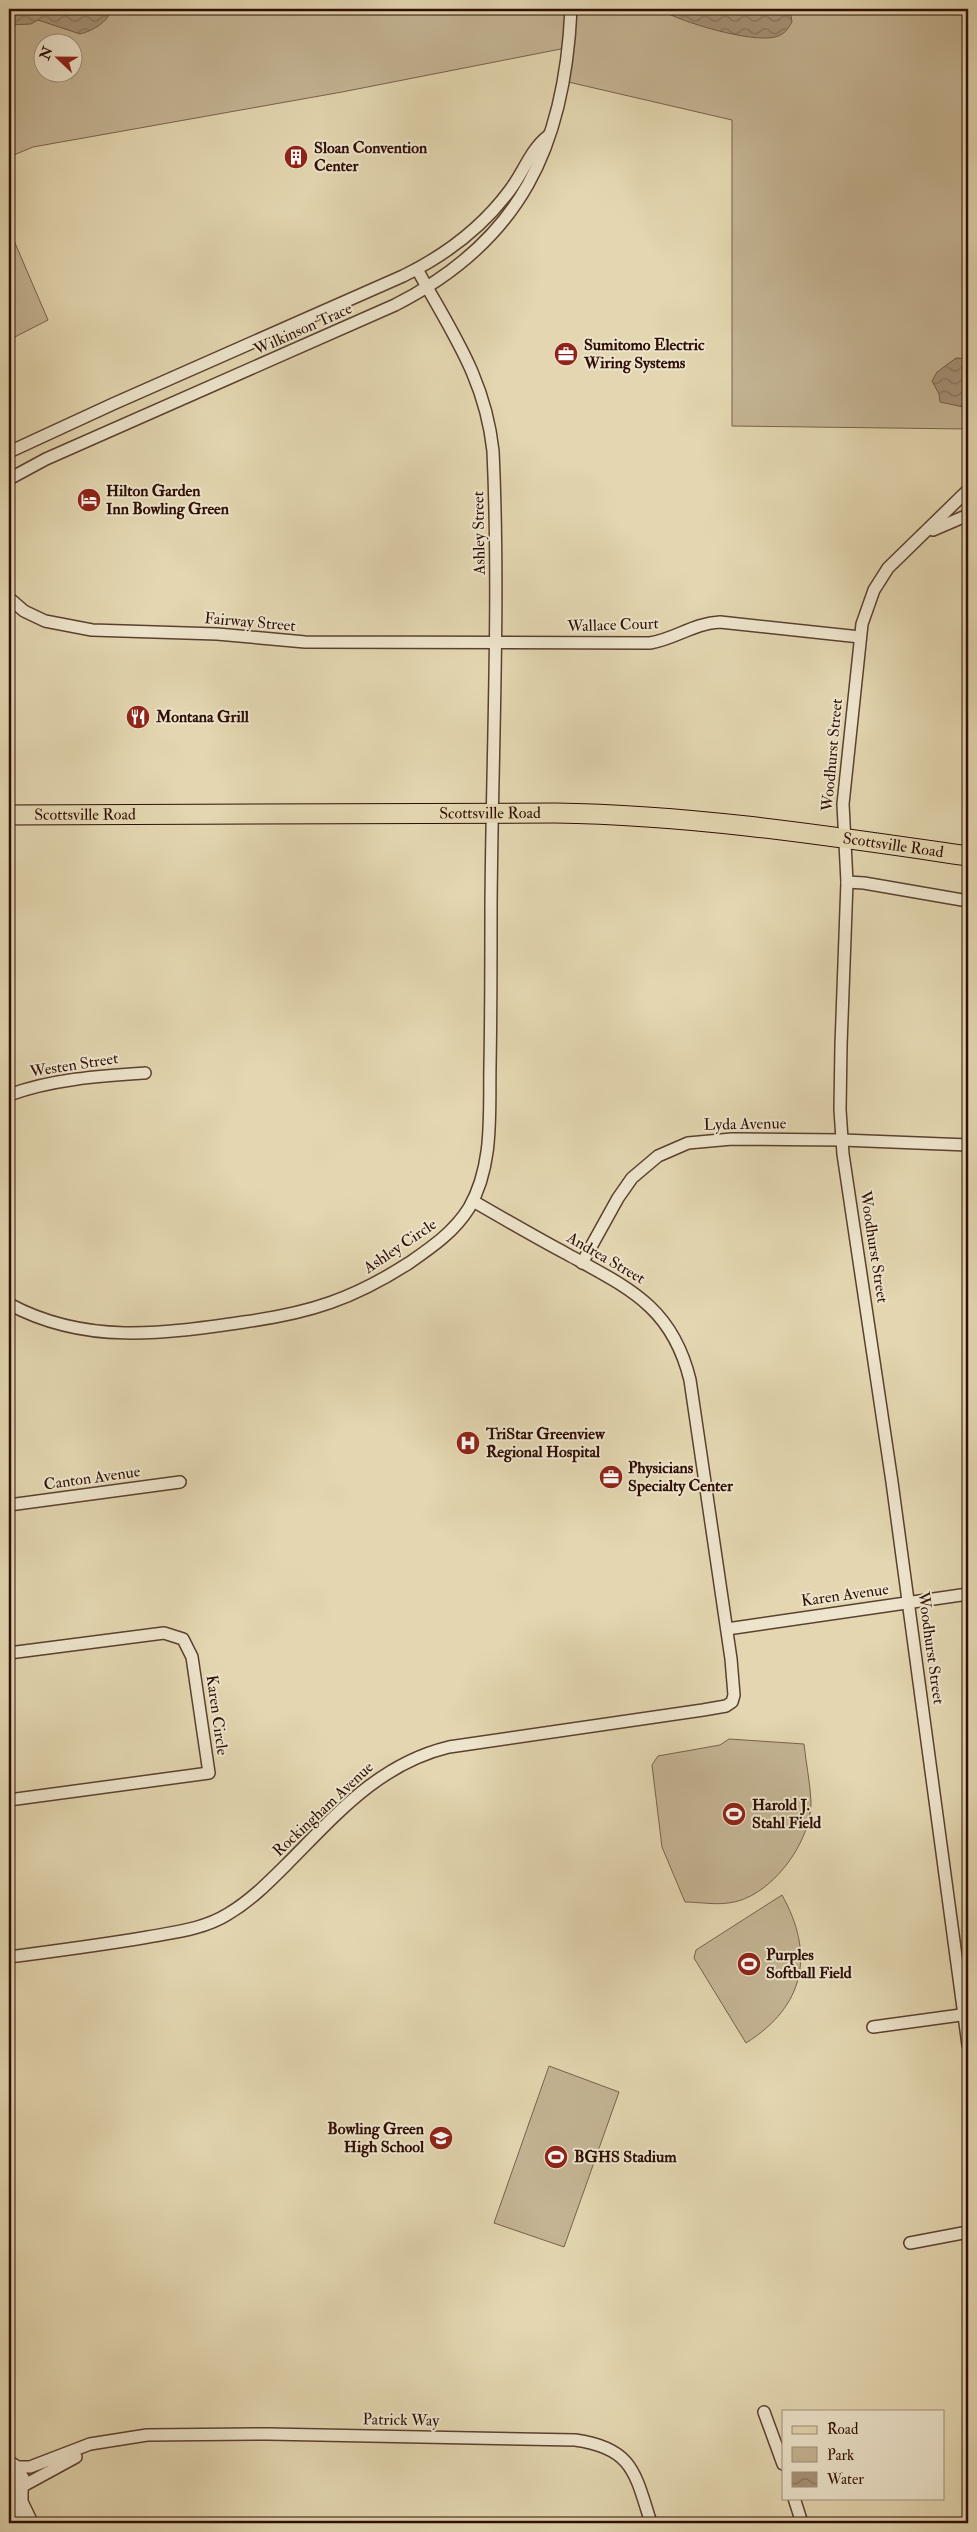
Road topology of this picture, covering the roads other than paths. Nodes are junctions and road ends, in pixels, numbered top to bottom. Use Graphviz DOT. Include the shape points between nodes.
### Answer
graph roads {
  1 [pos="571,9"];
  2 [pos="548,136"];
  3 [pos="417,270"];
  4 [pos="427,288"];
  5 [pos="9,452"];
  6 [pos="9,479"];
  7 [pos="968,490"];
  8 [pos="968,515"];
  9 [pos="918,538"];
  10 [pos="9,598"];
  11 [pos="860,637"];
  12 [pos="496,641"];
  13 [pos="493,813"];
  14 [pos="9,816"];
  15 [pos="843,838"];
  16 [pos="968,856"];
  17 [pos="847,882"];
  18 [pos="968,901"];
  19 [pos="146,1073"];
  20 [pos="9,1095"];
  21 [pos="842,1140"];
  22 [pos="968,1145"];
  23 [pos="473,1201"];
  24 [pos="582,1263"];
  25 [pos="9,1304"];
  26 [pos="180,1482"];
  27 [pos="9,1506"];
  28 [pos="968,1594"];
  29 [pos="908,1602"];
  30 [pos="727,1629"];
  31 [pos="9,1654"];
  32 [pos="732,1702"];
  33 [pos="9,1800"];
  34 [pos="9,1957"];
  35 [pos="966,2014"];
  36 [pos="873,2027"];
  37 [pos="968,2044"];
  38 [pos="968,2232"];
  39 [pos="910,2243"];
  40 [pos="764,2412"];
  41 [pos="104,2442"];
  42 [pos="782,2461"];
  43 [pos="11,2464"];
  44 [pos="17,2492"];
  45 [pos="795,2500"];
  46 [pos="9,2512"];
  47 [pos="17,2523"];
  48 [pos="30,2523"];
  49 [pos="651,2523"];
  50 [pos="802,2523"];
  1 -- 2 [label="street, Wilkinson Trace" via="562,88"];
  2 -- 3 [label="street, Wilkinson Trace" via="540,142 516,182 490,214 450,249"];
  2 -- 4 [label="street, Wilkinson Trace" via="537,171 508,215 465,261"];
  3 -- 4 [label="street, Ashley Street"];
  3 -- 5 [label="street, Wilkinson Trace"];
  4 -- 6 [label="street, Wilkinson Trace" via="350,326 54,456"];
  4 -- 12 [label="street, Ashley Street" via="467,358 487,413 493,451"];
  7 -- 9 [label="street, Woodhurst Street"];
  8 -- 9 [label="street" via="946,522"];
  9 -- 11 [label="street, Woodhurst Street" via="877,584 864,613"];
  10 -- 12 [label="street, Fairway Street" via="24,611 45,621 92,630 217,634 305,642"];
  11 -- 12 [label="street, Wallace Court" via="706,622 670,639 650,644"];
  11 -- 15 [label="street, Woodhurst Street" via="843,804"];
  12 -- 13 [label="street, Ashley Street"];
  13 -- 14 [label="main road, Scottsville Road"];
  13 -- 15 [label="main road, Scottsville Road" via="664,816"];
  13 -- 23 [label="street, Ashley Circle" via="488,1142 484,1171"];
  15 -- 16 [label="main road, Scottsville Road"];
  15 -- 17 [label="street, Woodhurst Street"];
  17 -- 18 [label="street"];
  17 -- 21 [label="street, Woodhurst Street" via="841,1045"];
  19 -- 20 [label="street, Westen Street" via="73,1080"];
  21 -- 22 [label="street, Lyda Avenue"];
  21 -- 24 [label="street, Lyda Avenue" via="717,1140 688,1143 667,1151 640,1170 625,1188"];
  21 -- 29 [label="street, Woodhurst Street"];
  23 -- 24 [label="street, Andrea Street"];
  23 -- 25 [label="street, Ashley Circle" via="452,1230 419,1256 357,1293 304,1312 208,1327 126,1334 93,1332 61,1325"];
  24 -- 30 [label="street, Andrea Street" via="622,1284 648,1303 670,1329 682,1353 690,1380"];
  26 -- 27 [label="street, Canton Avenue"];
  28 -- 29 [label="street, Karen Avenue"];
  29 -- 30 [label="street, Karen Avenue"];
  29 -- 35 [label="street, Woodhurst Street"];
  30 -- 32 [label="street, Andrea Street" via="733,1679"];
  31 -- 33 [label="street, Karen Circle" via="164,1633 183,1639 192,1657 209,1773"];
  32 -- 34 [label="street, Rockingham Avenue" via="703,1710 449,1747 416,1756 369,1786 251,1897 213,1922 135,1939"];
  35 -- 36 [label="street"];
  35 -- 37 [label="street, Woodhurst Street"];
  38 -- 39 [label="street"];
  40 -- 42 [label="street"];
  41 -- 43 [label="street, Patrick Way" via="90,2444 30,2467"];
  41 -- 44 [label="street, Patrick Way"];
  41 -- 49 [label="street, Patrick Way" via="147,2435 233,2434 524,2438 589,2442 614,2451 628,2463"];
  43 -- 44 [label="street" via="20,2474"];
  44 -- 48 [label="street"];
  45 -- 50 [label="street"];
  46 -- 47 [label="street"];
}
